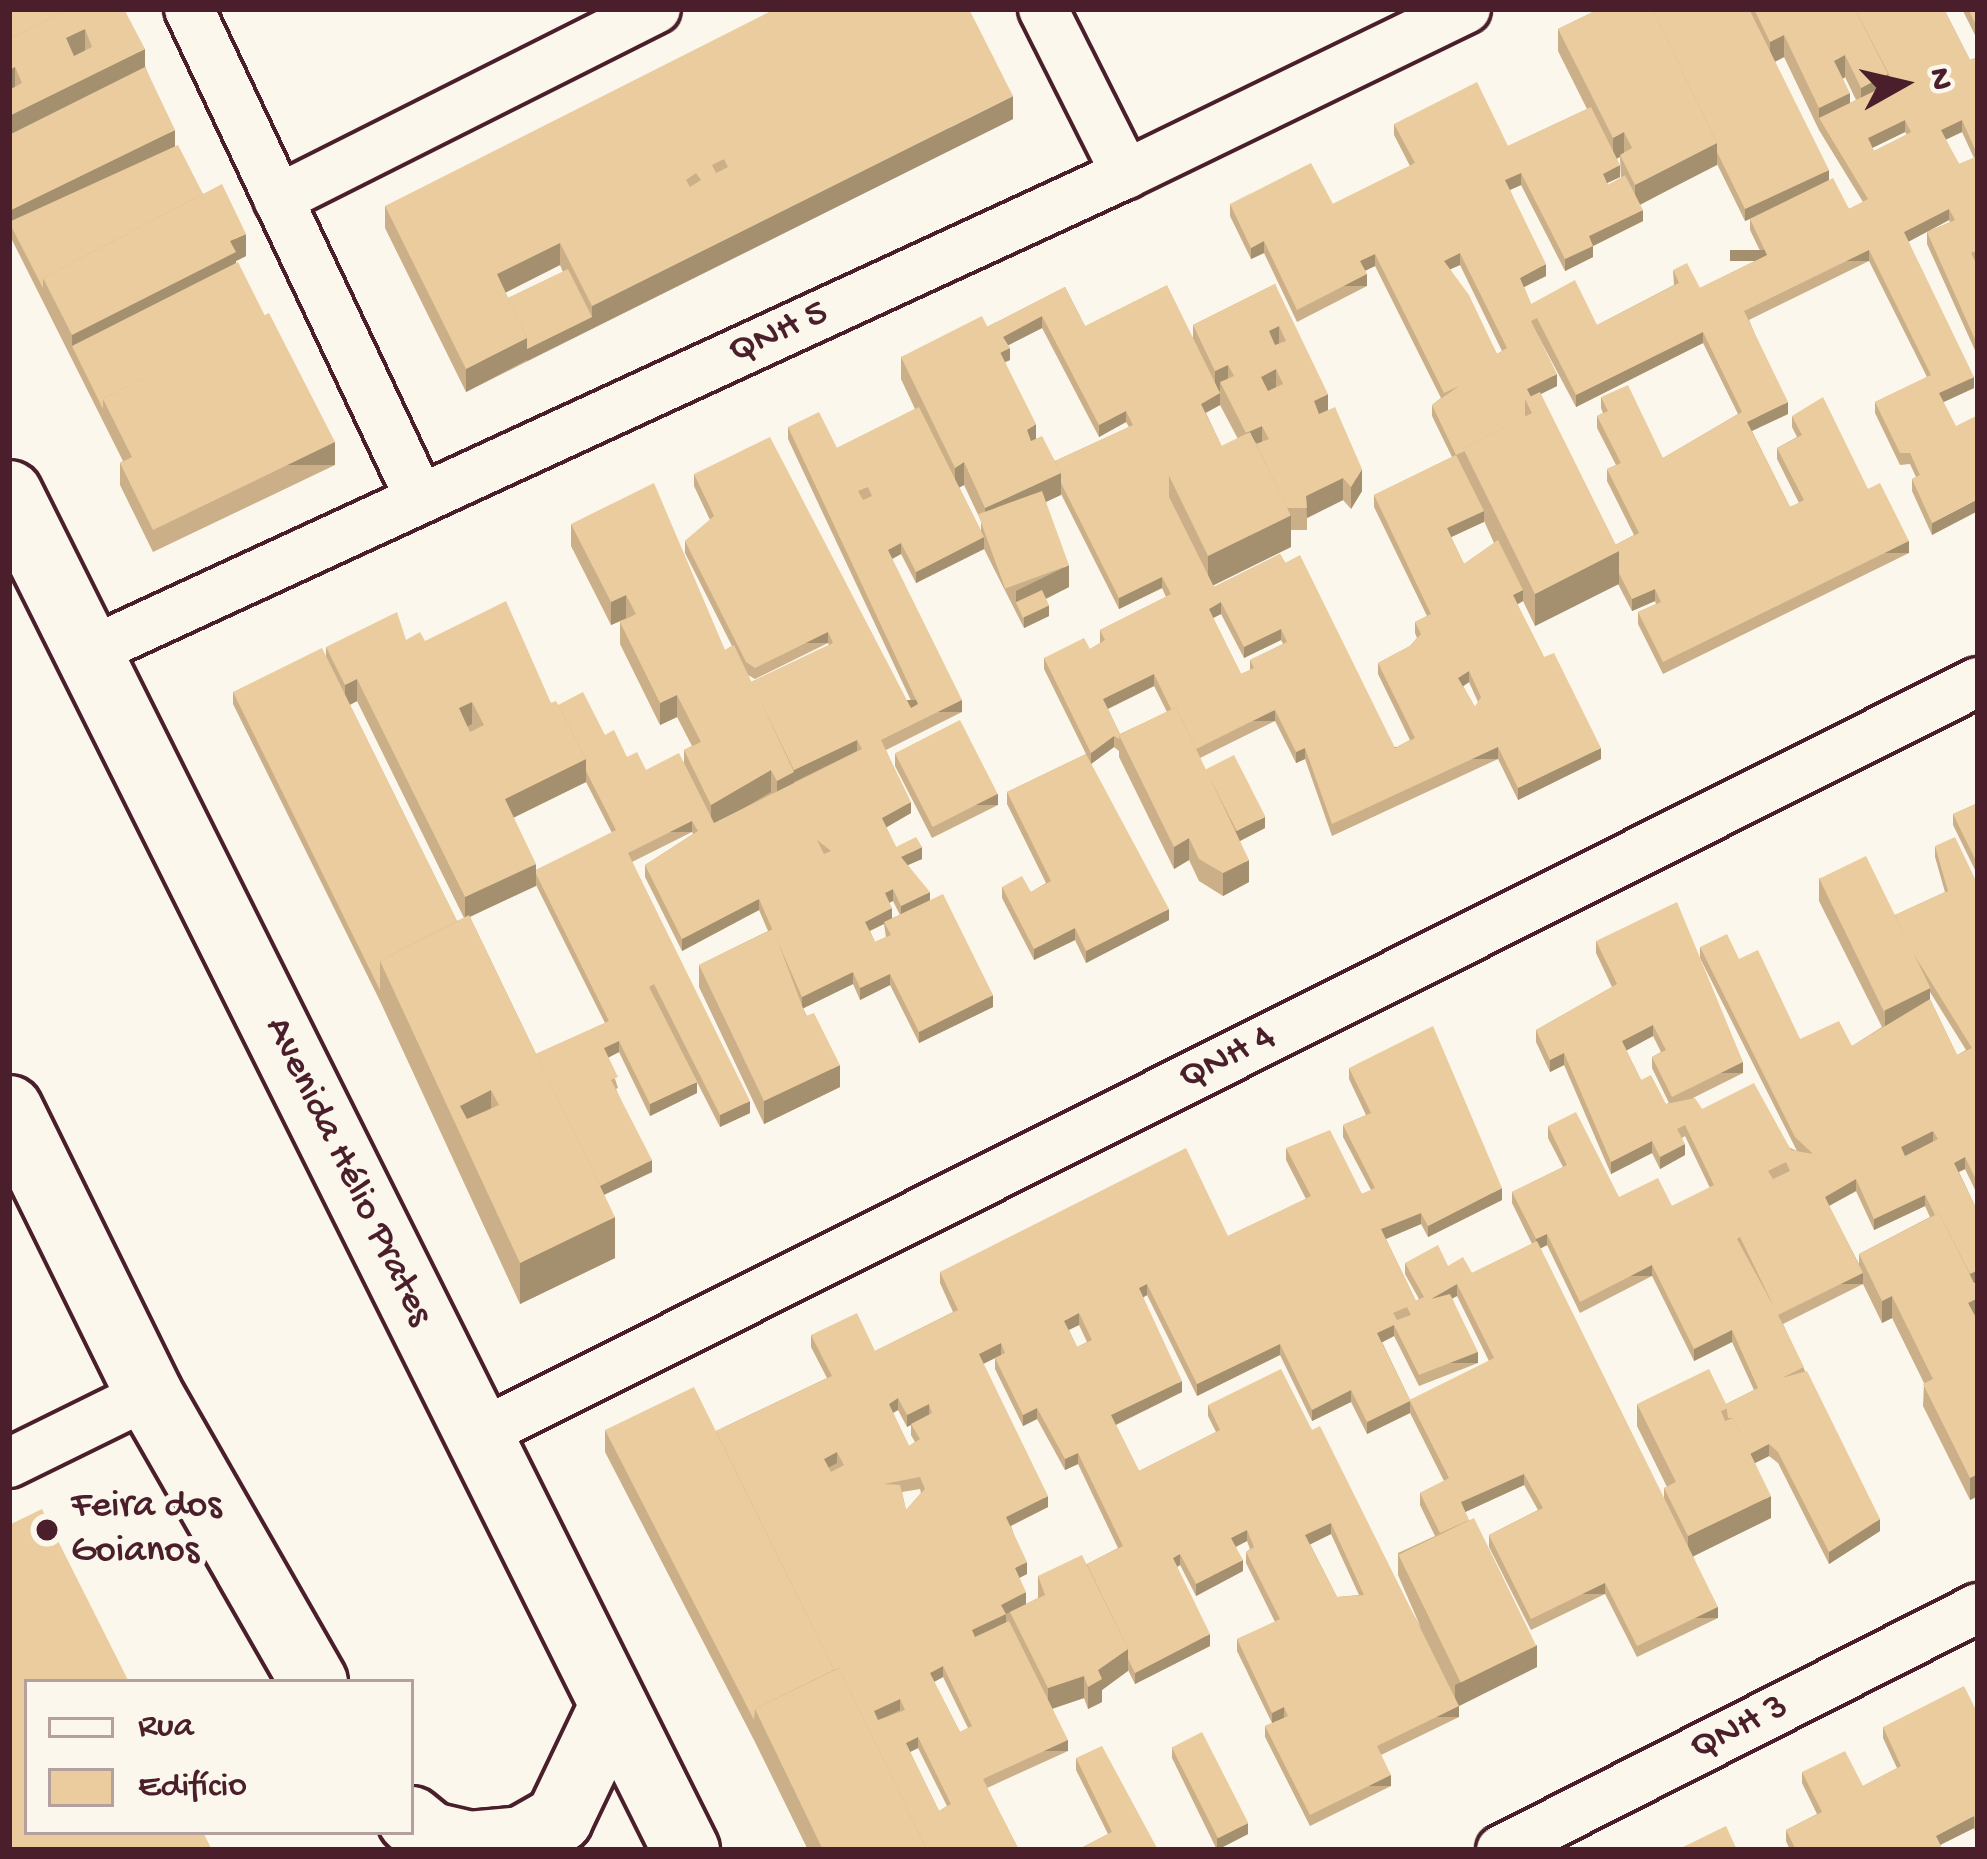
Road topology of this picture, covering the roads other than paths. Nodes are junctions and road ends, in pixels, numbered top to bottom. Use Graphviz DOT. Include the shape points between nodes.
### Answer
graph roads {
  1 [pos="189,9"];
  2 [pos="656,9"];
  3 [pos="1043,9"];
  4 [pos="1466,9"];
  5 [pos="1126,175"];
  6 [pos="278,199"];
  7 [pos="9,494"];
  8 [pos="420,500"];
  9 [pos="89,652"];
  10 [pos="1978,682"];
  11 [pos="9,1108"];
  12 [pos="149,1394"];
  13 [pos="478,1435"];
  14 [pos="9,1463"];
  15 [pos="1978,1608"];
  16 [pos="312,1679"];
  17 [pos="614,1706"];
  18 [pos="414,1822"];
  19 [pos="686,1850"];
  20 [pos="1501,1850"];
  1 -- 6 [label="street"];
  2 -- 6 [label="street"];
  3 -- 5 [label="street"];
  4 -- 5 [label="street, QNH 5"];
  5 -- 8 [label="street, QNH 5"];
  6 -- 8 [label="street"];
  7 -- 9 [label="main road, Avenida Hélio Prates"];
  8 -- 9 [label="street, QNH 5"];
  9 -- 13 [label="main road, Avenida Hélio Prates"];
  10 -- 13 [label="street, QNH 4"];
  11 -- 12 [label="main road"];
  12 -- 14 [label="street"];
  12 -- 16 [label="main road"];
  13 -- 17 [label="main road, Avenida Hélio Prates"];
  15 -- 20 [label="street, QNH 3"];
  17 -- 18 [label="main road" via="560,1819 522,1840 469,1845 431,1836"];
  17 -- 19 [label="main road, Avenida Hélio Prates"];
}
